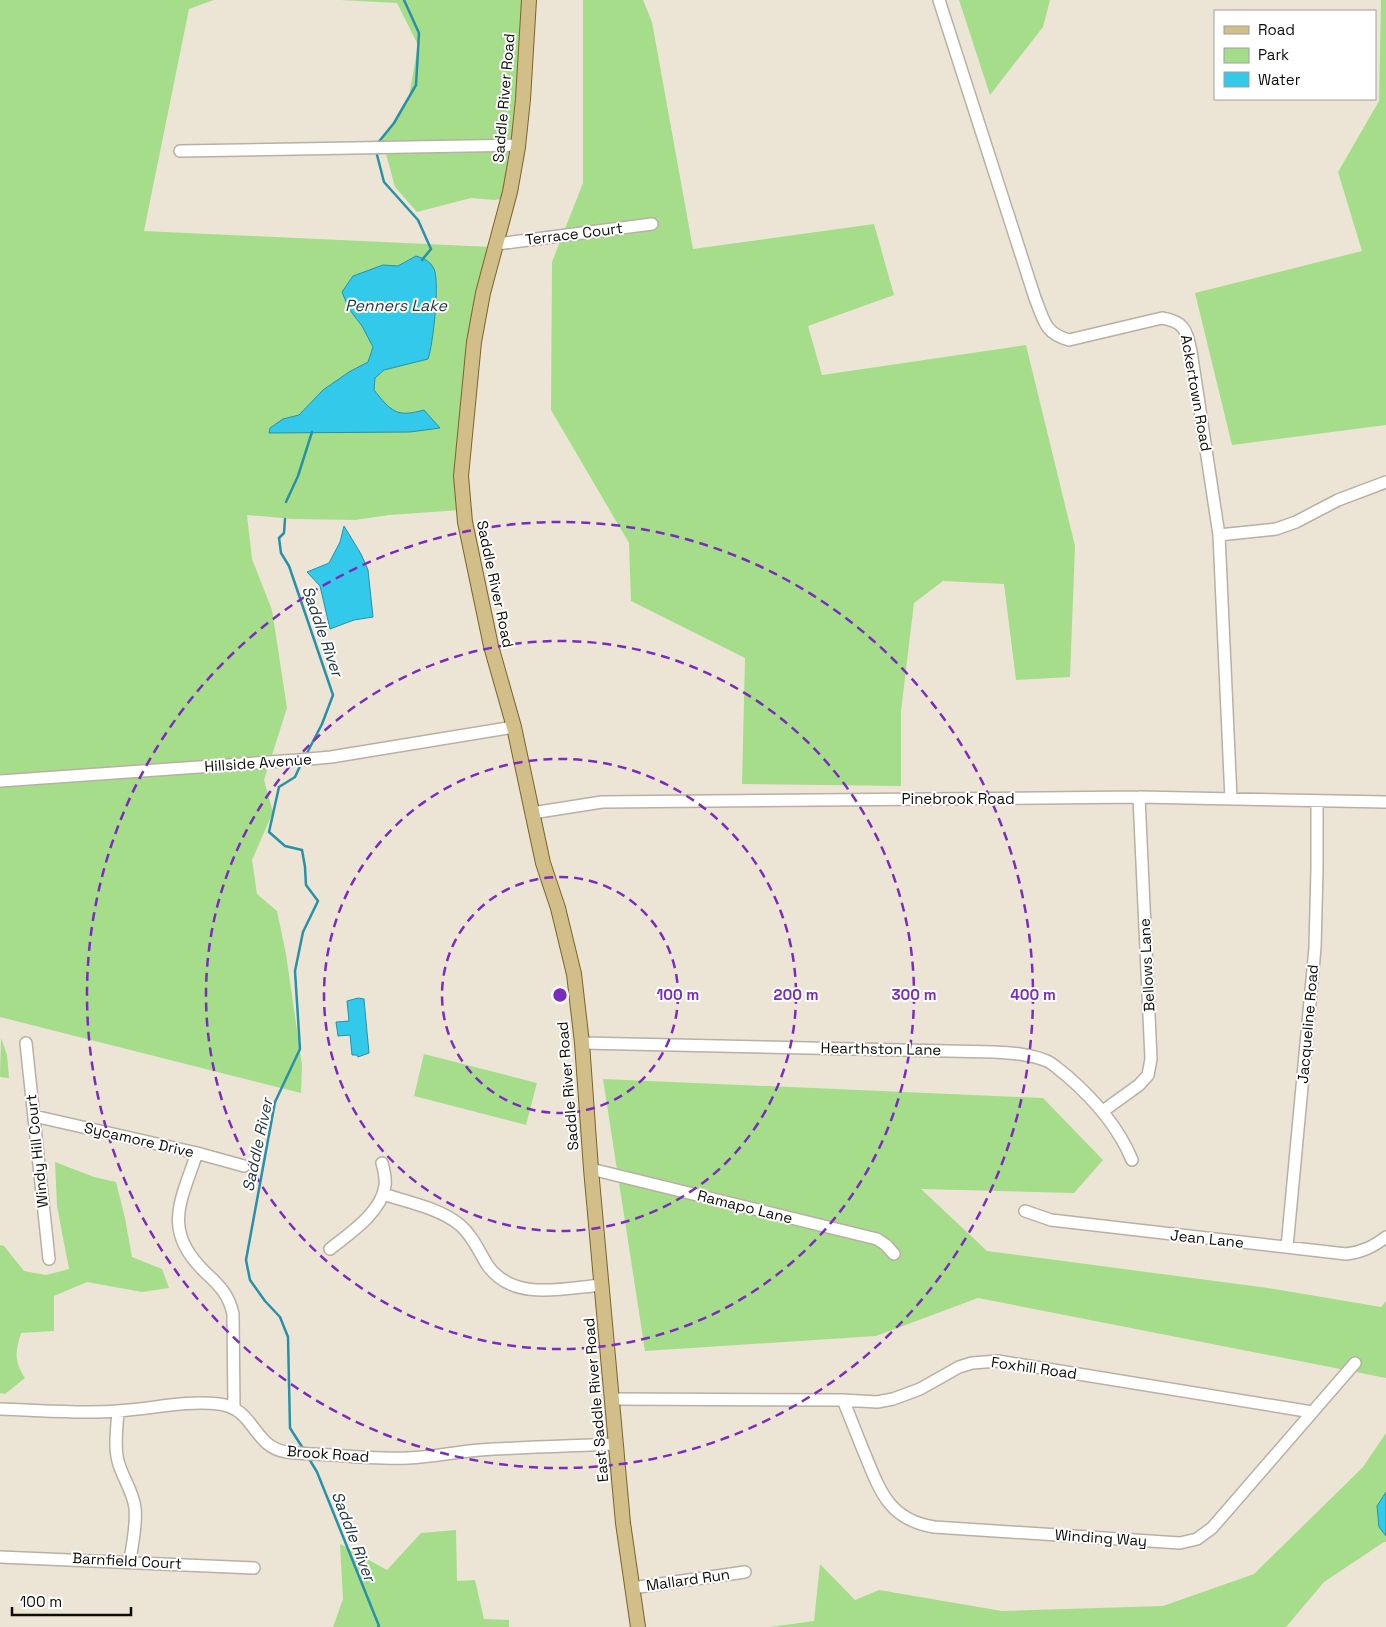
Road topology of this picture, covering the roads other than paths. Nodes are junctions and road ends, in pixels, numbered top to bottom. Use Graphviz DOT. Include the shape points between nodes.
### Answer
graph roads {
  1 [pos="529,0"];
  2 [pos="939,0"];
  3 [pos="519,145"];
  4 [pos="180,151"];
  5 [pos="652,224"];
  6 [pos="497,244"];
  7 [pos="1386,482"];
  8 [pos="1219,535"];
  9 [pos="514,727"];
  10 [pos="0,781"];
  11 [pos="1139,797"];
  12 [pos="1231,799"];
  13 [pos="1317,800"];
  14 [pos="1386,802"];
  15 [pos="532,813"];
  16 [pos="26,1043"];
  17 [pos="582,1043"];
  18 [pos="1103,1111"];
  19 [pos="34,1116"];
  20 [pos="197,1153"];
  21 [pos="1132,1160"];
  22 [pos="382,1163"];
  23 [pos="244,1166"];
  24 [pos="591,1169"];
  25 [pos="383,1194"];
  26 [pos="1025,1211"];
  27 [pos="1386,1237"];
  28 [pos="1288,1247"];
  29 [pos="330,1249"];
  30 [pos="894,1254"];
  31 [pos="49,1259"];
  32 [pos="602,1285"];
  33 [pos="1355,1363"];
  34 [pos="613,1399"];
  35 [pos="843,1400"];
  36 [pos="234,1408"];
  37 [pos="0,1409"];
  38 [pos="118,1411"];
  39 [pos="1312,1412"];
  40 [pos="616,1444"];
  41 [pos="0,1557"];
  42 [pos="130,1562"];
  43 [pos="254,1568"];
  44 [pos="745,1572"];
  45 [pos="632,1588"];
  46 [pos="638,1627"];
  1 -- 3 [label="main road, Saddle River Road"];
  2 -- 8 [label="street, Ackertown Road" via="1046,325 1056,336 1069,340 1162,318 1181,324 1186,332"];
  3 -- 4 [label="street"];
  3 -- 6 [label="main road, Saddle River Road"];
  5 -- 6 [label="street, Terrace Court"];
  6 -- 9 [label="main road, Saddle River Road" via="474,342 461,476 464,522 491,646"];
  7 -- 8 [label="street" via="1276,529"];
  8 -- 12 [label="street, Ackertown Road"];
  9 -- 10 [label="street, Hillside Avenue" via="331,757"];
  9 -- 15 [label="main road, Saddle River Road"];
  11 -- 12 [label="street, Pinebrook Road"];
  11 -- 15 [label="street, Pinebrook Road" via="602,802"];
  11 -- 18 [label="street, Bellows Lane" via="1151,1059 1148,1076"];
  12 -- 13 [label="street, Pinebrook Road"];
  13 -- 14 [label="street, Pinebrook Road"];
  13 -- 28 [label="street, Jacqueline Road" via="1314,948"];
  15 -- 17 [label="main road, Saddle River Road" via="574,974"];
  16 -- 19 [label="street, Windy Hill Court"];
  17 -- 18 [label="street, Hearthston Lane" via="994,1052 1034,1056 1050,1062"];
  17 -- 24 [label="main road, Saddle River Road"];
  18 -- 21 [label="street, Hearthston Lane" via="1125,1141"];
  19 -- 20 [label="street, Sycamore Drive"];
  19 -- 31 [label="street, Windy Hill Court"];
  20 -- 23 [label="street, Sycamore Drive"];
  20 -- 36 [label="street" via="180,1200 179,1231 193,1261 221,1287 231,1304"];
  22 -- 25 [label="street" via="385,1176"];
  24 -- 30 [label="street, Ramapo Lane" via="877,1239"];
  24 -- 32 [label="main road, East Saddle River Road"];
  25 -- 29 [label="street" via="367,1218"];
  25 -- 32 [label="street" via="459,1224 493,1272 511,1285 537,1290"];
  26 -- 28 [label="street, Jean Lane" via="1051,1220"];
  27 -- 28 [label="street, Jean Lane" via="1361,1252 1346,1254"];
  32 -- 34 [label="main road, East Saddle River Road"];
  33 -- 39 [label="street, Winding Way"];
  34 -- 35 [label="street, Foxhill Road"];
  34 -- 40 [label="main road, East Saddle River Road"];
  35 -- 39 [label="street, Foxhill Road" via="876,1402 893,1399 920,1389 959,1367 978,1362 998,1362"];
  35 -- 39 [label="street, Winding Way" via="880,1490 894,1510 913,1522 934,1528 1180,1543 1197,1539 1212,1528"];
  36 -- 38 [label="street" via="190,1403"];
  36 -- 40 [label="street, Brook Road" via="250,1421 272,1448 300,1453 409,1458 486,1450"];
  37 -- 38 [label="street"];
  38 -- 42 [label="street" via="117,1460 135,1507"];
  40 -- 45 [label="main road, East Saddle River Road"];
  41 -- 42 [label="street, Barnfield Court"];
  42 -- 43 [label="street, Barnfield Court"];
  44 -- 45 [label="street, Mallard Run"];
  45 -- 46 [label="main road, East Saddle River Road"];
}
